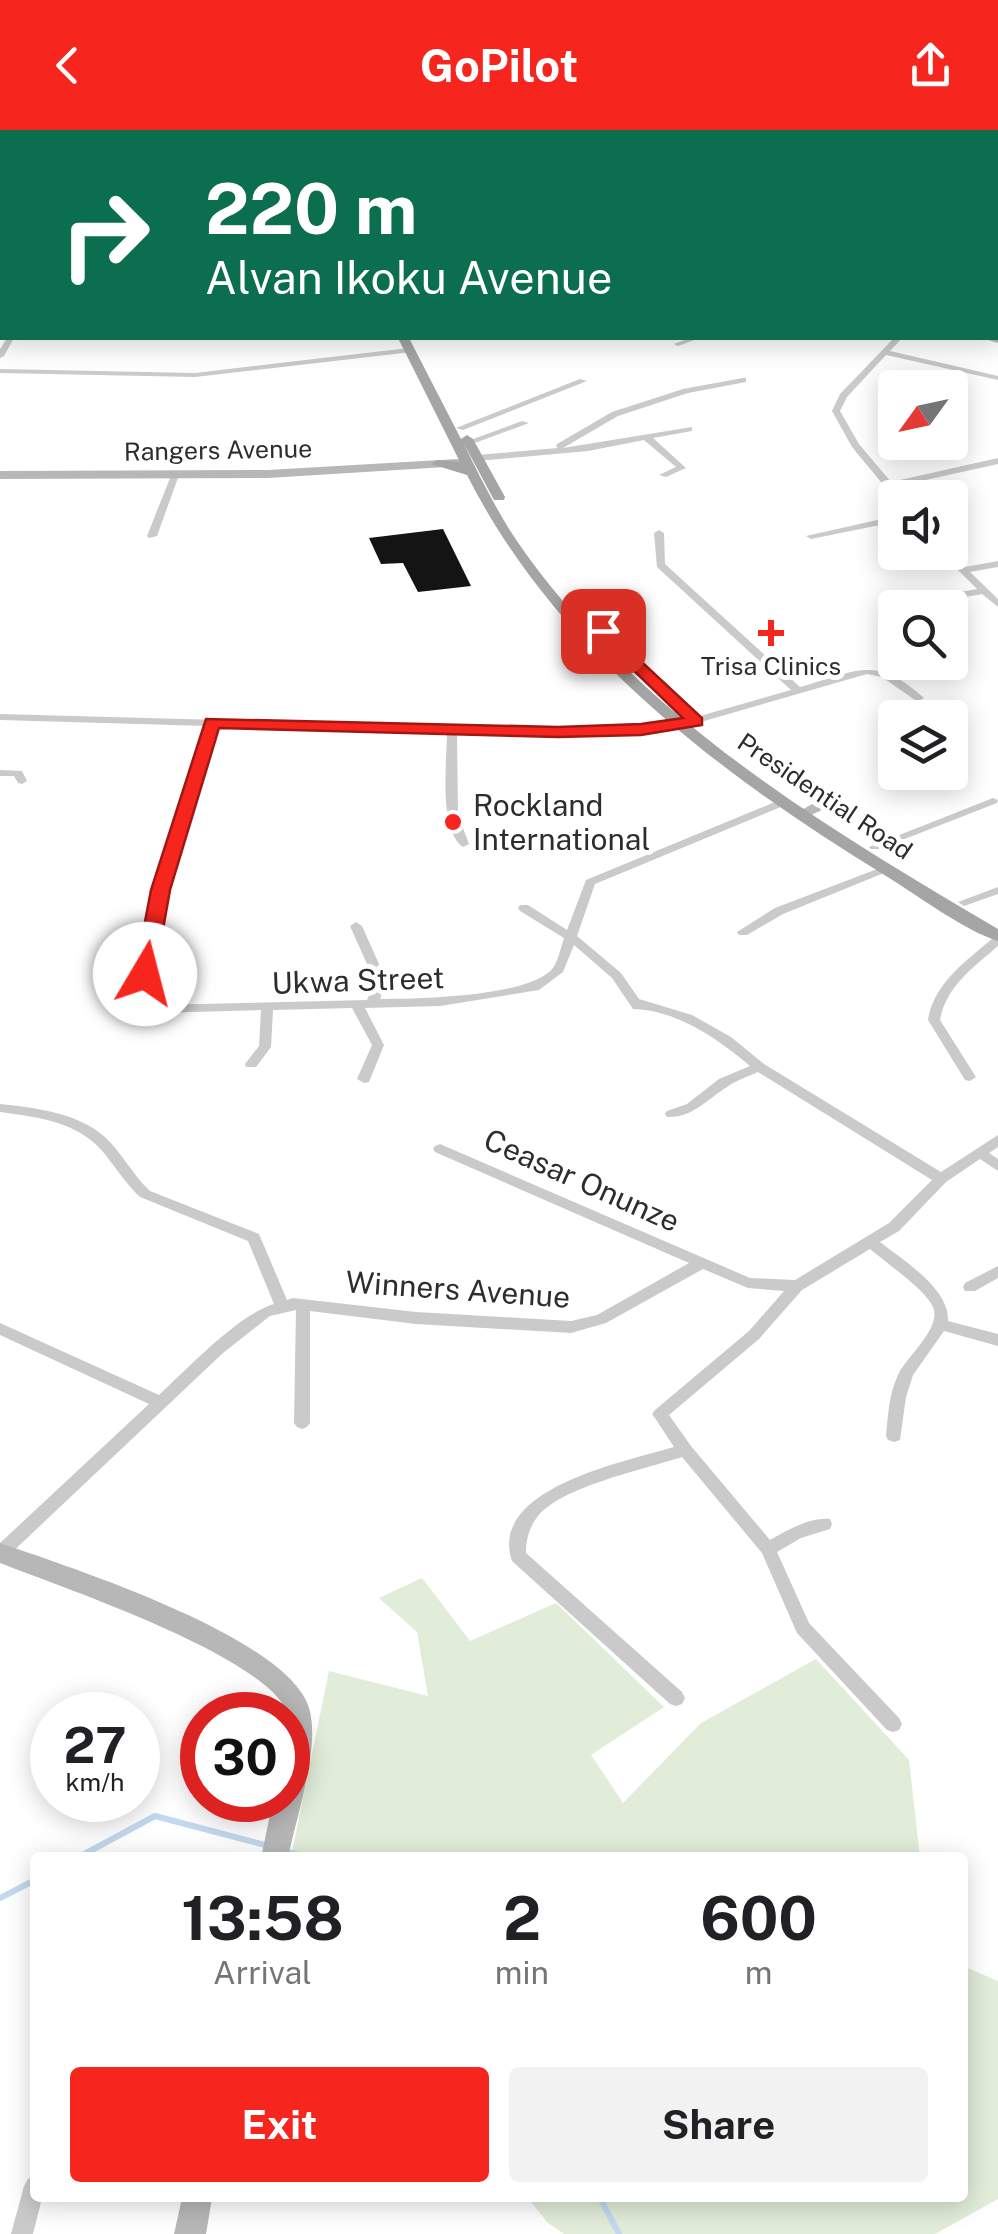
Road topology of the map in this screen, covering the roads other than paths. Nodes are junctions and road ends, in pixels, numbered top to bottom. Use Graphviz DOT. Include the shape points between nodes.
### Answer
graph roads {
  1 [pos="690,340"];
  2 [pos="896,340"];
  3 [pos="409,342"];
  4 [pos="678,344"];
  5 [pos="885,352"];
  6 [pos="0,371"];
  7 [pos="998,378"];
  8 [pos="743,380"];
  9 [pos="582,381"];
  10 [pos="526,423"];
  11 [pos="689,429"];
  12 [pos="645,436"];
  13 [pos="546,452"];
  14 [pos="468,453"];
  15 [pos="436,461"];
  16 [pos="998,461"];
  17 [pos="0,472"];
  18 [pos="175,475"];
  19 [pos="663,475"];
  20 [pos="885,480"];
  21 [pos="916,480"];
  22 [pos="878,523"];
  23 [pos="659,532"];
  24 [pos="152,536"];
  25 [pos="811,536"];
  26 [pos="998,564"];
  27 [pos="968,569"];
  28 [pos="962,570"];
  29 [pos="982,590"];
  30 [pos="968,593"];
  31 [pos="998,604"];
  32 [pos="797,690"];
  33 [pos="918,698"];
  34 [pos="0,717"];
  35 [pos="212,722"];
  36 [pos="688,723"];
  37 [pos="452,729"];
  38 [pos="0,773"];
  39 [pos="22,780"];
  40 [pos="993,801"];
  41 [pos="784,802"];
  42 [pos="809,811"];
  43 [pos="464,844"];
  44 [pos="875,847"];
  45 [pos="885,869"];
  46 [pos="998,890"];
  47 [pos="964,902"];
  48 [pos="524,908"];
  49 [pos="988,920"];
  50 [pos="356,926"];
  51 [pos="742,932"];
  52 [pos="568,936"];
  53 [pos="998,938"];
  54 [pos="364,1005"];
  55 [pos="267,1009"];
  56 [pos="251,1064"];
  57 [pos="759,1066"];
  58 [pos="970,1076"];
  59 [pos="364,1079"];
  60 [pos="0,1108"];
  61 [pos="672,1114"];
  62 [pos="998,1140"];
  63 [pos="440,1149"];
  64 [pos="982,1154"];
  65 [pos="998,1166"];
  66 [pos="941,1179"];
  67 [pos="870,1241"];
  68 [pos="702,1263"];
  69 [pos="998,1272"];
  70 [pos="797,1286"];
  71 [pos="970,1287"];
  72 [pos="282,1306"];
  73 [pos="304,1306"];
  74 [pos="940,1324"];
  75 [pos="0,1329"];
  76 [pos="998,1340"];
  77 [pos="160,1403"];
  78 [pos="302,1423"];
  79 [pos="894,1436"];
  80 [pos="684,1450"];
  81 [pos="824,1524"];
  82 [pos="768,1549"];
  83 [pos="0,1553"];
  84 [pos="288,1692"];
  85 [pos="676,1698"];
  86 [pos="893,1724"];
  87 [pos="282,1822"];
  88 [pos="275,1852"];
  89 [pos="31,2202"];
  90 [pos="196,2202"];
  91 [pos="22,2234"];
  92 [pos="190,2234"];
  1 -- 4 [label="street"];
  2 -- 5 [label="street"];
  3 -- 6 [label="street" via="194,375"];
  3 -- 14 [label="main road, Presidential Road"];
  5 -- 7 [label="street"];
  5 -- 20 [label="street" via="836,411"];
  8 -- 13 [label="street" via="616,414"];
  9 -- 14 [label="street"];
  10 -- 14 [label="street"];
  11 -- 12 [label="street"];
  12 -- 13 [label="street"];
  12 -- 19 [label="street" via="682,468"];
  13 -- 14 [label="street"];
  14 -- 15 [label="main road"];
  14 -- 15 [label="main road" via="456,465"];
  14 -- 36 [label="main road, Presidential Road" via="565,591"];
  15 -- 17 [label="main road, Rangers Avenue"];
  15 -- 18 [label="main road, Rangers Avenue"];
  16 -- 21 [label="street"];
  17 -- 18 [label="main road, Rangers Avenue"];
  18 -- 24 [label="street"];
  22 -- 25 [label="street"];
  23 -- 32 [label="street" via="660,565"];
  26 -- 27 [label="street"];
  28 -- 29 [label="street"];
  29 -- 30 [label="street"];
  29 -- 31 [label="street"];
  32 -- 33 [label="street" via="876,671"];
  32 -- 36 [label="street"];
  34 -- 35 [label="street"];
  35 -- 37 [label="street"];
  35 -- 55 [label="street, Ukwa Street" via="161,890 140,999 156,1009"];
  36 -- 37 [label="street" via="594,732"];
  36 -- 41 [label="main road, Presidential Road"];
  36 -- 42 [label="main road, Presidential Road"];
  37 -- 43 [label="street" via="452,814"];
  38 -- 39 [label="street" via="18,773"];
  40 -- 44 [label="street"];
  41 -- 42 [label="main road, Presidential Road"];
  41 -- 52 [label="street, Ukwa Street" via="590,882"];
  42 -- 44 [label="main road, Presidential Road"];
  42 -- 45 [label="main road, Presidential Road"];
  44 -- 47 [label="main road, Presidential Road"];
  45 -- 49 [label="main road, Presidential Road"];
  45 -- 51 [label="street"];
  46 -- 47 [label="street"];
  47 -- 49 [label="main road, Presidential Road"];
  48 -- 52 [label="street"];
  49 -- 53 [label="main road, Presidential Road"];
  50 -- 54 [label="street" via="381,982"];
  52 -- 54 [label="street, Ukwa Street" via="559,969 535,987 467,1000"];
  52 -- 57 [label="street" via="612,972 636,1004 688,1018"];
  53 -- 58 [label="street" via="948,987 934,1011"];
  54 -- 55 [label="street, Ukwa Street"];
  54 -- 59 [label="street" via="378,1045"];
  55 -- 56 [label="street" via="266,1048"];
  57 -- 61 [label="street"];
  57 -- 66 [label="street"];
  60 -- 72 [label="street" via="86,1130 145,1194 254,1238"];
  62 -- 64 [label="street"];
  63 -- 68 [label="street, Ceasar Onunze"];
  64 -- 65 [label="street"];
  64 -- 66 [label="street"];
  66 -- 67 [label="street" via="894,1227"];
  67 -- 70 [label="street"];
  67 -- 74 [label="street" via="940,1306"];
  68 -- 70 [label="street" via="748,1283"];
  68 -- 73 [label="street, Winners Avenue" via="601,1319 570,1327"];
  69 -- 71 [label="street"];
  70 -- 80 [label="street" via="754,1336 660,1414"];
  72 -- 73 [label="street, Winners Avenue"];
  72 -- 77 [label="street" via="248,1324"];
  73 -- 78 [label="street"];
  74 -- 76 [label="street"];
  74 -- 79 [label="street" via="907,1370"];
  75 -- 77 [label="street"];
  77 -- 83 [label="street"];
  80 -- 82 [label="street"];
  80 -- 85 [label="street" via="538,1504 516,1542 518,1556"];
  81 -- 82 [label="street"];
  82 -- 86 [label="street" via="802,1628"];
  83 -- 84 [label="main road" via="219,1641"];
  87 -- 88 [label="main road"];
  89 -- 91 [label="street"];
  90 -- 92 [label="main road"];
}
